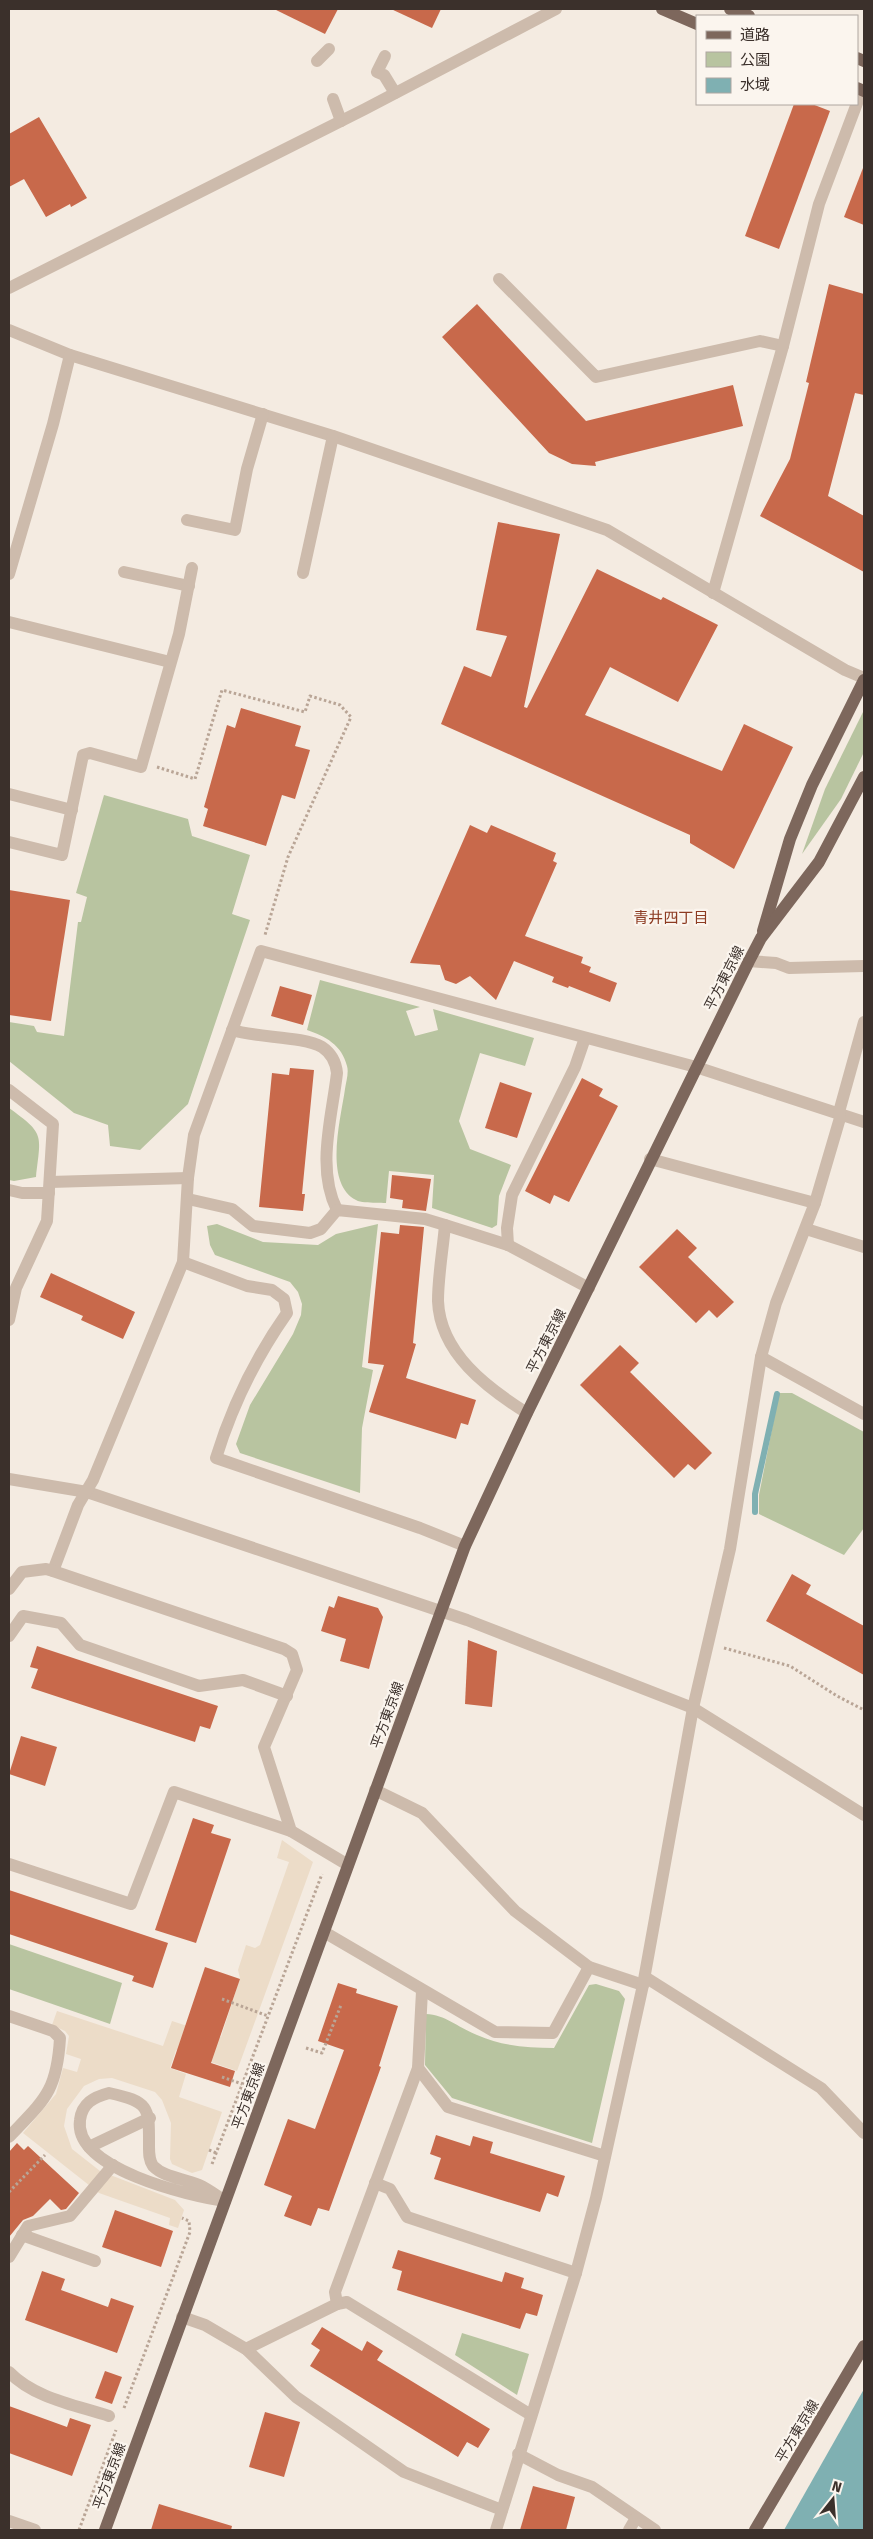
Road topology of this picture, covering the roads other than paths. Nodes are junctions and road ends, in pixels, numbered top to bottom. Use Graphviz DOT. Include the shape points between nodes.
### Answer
graph roads {
  1 [pos="556,9"];
  2 [pos="662,9"];
  3 [pos="730,9"];
  4 [pos="746,15"];
  5 [pos="696,24"];
  6 [pos="329,49"];
  7 [pos="385,56"];
  8 [pos="317,61"];
  9 [pos="395,93"];
  10 [pos="333,99"];
  11 [pos="855,105"];
  12 [pos="341,121"];
  13 [pos="499,279"];
  14 [pos="9,288"];
  15 [pos="9,330"];
  16 [pos="783,346"];
  17 [pos="70,355"];
  18 [pos="263,414"];
  19 [pos="333,436"];
  20 [pos="187,520"];
  21 [pos="192,568"];
  22 [pos="124,572"];
  23 [pos="303,573"];
  24 [pos="9,574"];
  25 [pos="189,586"];
  26 [pos="713,593"];
  27 [pos="9,622"];
  28 [pos="170,662"];
  29 [pos="864,679"];
  30 [pos="864,777"];
  31 [pos="9,794"];
  32 [pos="72,810"];
  33 [pos="9,842"];
  34 [pos="761,938"];
  35 [pos="749,961"];
  36 [pos="864,966"];
  37 [pos="864,1022"];
  38 [pos="232,1030"];
  39 [pos="586,1038"];
  40 [pos="696,1067"];
  41 [pos="9,1090"];
  42 [pos="839,1112"];
  43 [pos="864,1122"];
  44 [pos="650,1159"];
  45 [pos="188,1178"];
  46 [pos="50,1188"];
  47 [pos="9,1190"];
  48 [pos="188,1199"];
  49 [pos="815,1203"];
  50 [pos="337,1210"];
  51 [pos="445,1224"];
  52 [pos="806,1229"];
  53 [pos="508,1245"];
  54 [pos="864,1247"];
  55 [pos="183,1262"];
  56 [pos="589,1288"];
  57 [pos="9,1320"];
  58 [pos="761,1357"];
  59 [pos="527,1413"];
  60 [pos="864,1414"];
  61 [pos="9,1479"];
  62 [pos="86,1492"];
  63 [pos="465,1546"];
  64 [pos="53,1571"];
  65 [pos="9,1589"];
  66 [pos="441,1611"];
  67 [pos="9,1636"];
  68 [pos="287,1696"];
  69 [pos="693,1708"];
  70 [pos="375,1790"];
  71 [pos="864,1815"];
  72 [pos="291,1831"];
  73 [pos="9,1864"];
  74 [pos="348,1865"];
  75 [pos="324,1932"];
  76 [pos="589,1967"];
  77 [pos="644,1981"];
  78 [pos="422,1991"];
  79 [pos="9,2016"];
  80 [pos="418,2068"];
  81 [pos="150,2118"];
  82 [pos="864,2133"];
  83 [pos="9,2137"];
  84 [pos="89,2147"];
  85 [pos="605,2156"];
  86 [pos="113,2165"];
  87 [pos="374,2183"];
  88 [pos="225,2201"];
  89 [pos="22,2236"];
  90 [pos="9,2257"];
  91 [pos="95,2261"];
  92 [pos="576,2273"];
  93 [pos="337,2304"];
  94 [pos="182,2317"];
  95 [pos="864,2346"];
  96 [pos="246,2349"];
  97 [pos="9,2372"];
  98 [pos="531,2415"];
  99 [pos="114,2418"];
  100 [pos="518,2454"];
  101 [pos="502,2510"];
  102 [pos="636,2518"];
  103 [pos="9,2521"];
  104 [pos="35,2530"];
  105 [pos="105,2530"];
  106 [pos="496,2530"];
  107 [pos="629,2530"];
  108 [pos="655,2530"];
  109 [pos="756,2530"];
  1 -- 9 [label="street"];
  2 -- 5 [label="main road"];
  3 -- 4 [label="main road"];
  6 -- 8 [label="street"];
  7 -- 9 [label="street" via="377,72 384,75"];
  9 -- 12 [label="street"];
  10 -- 12 [label="street"];
  11 -- 16 [label="street" via="819,204"];
  12 -- 14 [label="street"];
  13 -- 16 [label="street" via="596,377 760,341"];
  15 -- 17 [label="street"];
  16 -- 26 [label="street"];
  17 -- 18 [label="street"];
  17 -- 24 [label="street"];
  18 -- 19 [label="street"];
  18 -- 20 [label="street" via="247,468 235,530"];
  19 -- 23 [label="street"];
  19 -- 26 [label="street" via="607,530"];
  21 -- 25 [label="street"];
  22 -- 25 [label="street"];
  25 -- 28 [label="street"];
  26 -- 29 [label="street"];
  27 -- 28 [label="street"];
  28 -- 32 [label="street" via="140,768 90,753 83,755"];
  29 -- 34 [label="main road, 平方東京線" via="812,785 790,839"];
  30 -- 34 [label="main road, 平方東京線" via="819,862"];
  31 -- 32 [label="street"];
  32 -- 33 [label="street" via="62,855"];
  34 -- 35 [label="main road, 平方東京線"];
  35 -- 36 [label="street" via="776,962 789,968"];
  35 -- 40 [label="main road, 平方東京線"];
  37 -- 42 [label="street"];
  38 -- 39 [label="street" via="261,951"];
  38 -- 45 [label="street" via="194,1135"];
  38 -- 50 [label="street" via="248,1035 310,1042 322,1047 336,1064 326,1183"];
  39 -- 40 [label="street"];
  39 -- 53 [label="street" via="512,1195"];
  40 -- 42 [label="street"];
  40 -- 44 [label="main road, 平方東京線"];
  41 -- 46 [label="street" via="53,1124"];
  42 -- 43 [label="street"];
  42 -- 49 [label="street"];
  44 -- 49 [label="street"];
  44 -- 56 [label="main road, 平方東京線"];
  45 -- 46 [label="street"];
  45 -- 48 [label="street"];
  46 -- 47 [label="street" via="22,1193"];
  46 -- 57 [label="street" via="47,1221 16,1288"];
  48 -- 50 [label="street" via="232,1209 253,1226 310,1233 321,1229"];
  48 -- 55 [label="street"];
  49 -- 52 [label="street"];
  50 -- 51 [label="street" via="426,1219"];
  51 -- 53 [label="street"];
  51 -- 59 [label="street" via="438,1300 441,1320 471,1371 499,1396"];
  52 -- 54 [label="street"];
  52 -- 58 [label="street" via="776,1303"];
  53 -- 56 [label="street"];
  55 -- 62 [label="street"];
  55 -- 63 [label="street" via="247,1286 272,1290 284,1299 287,1313 265,1345 216,1458"];
  56 -- 59 [label="main road, 平方東京線"];
  58 -- 60 [label="street"];
  58 -- 69 [label="street" via="730,1549"];
  59 -- 63 [label="main road, 平方東京線"];
  61 -- 62 [label="street"];
  62 -- 64 [label="street"];
  62 -- 66 [label="street"];
  63 -- 66 [label="main road, 平方東京線"];
  64 -- 65 [label="street" via="22,1572"];
  64 -- 68 [label="street" via="284,1649 292,1654 297,1670"];
  66 -- 69 [label="street"];
  66 -- 70 [label="main road, 平方東京線"];
  67 -- 68 [label="street" via="23,1616 62,1622 80,1645 199,1686 243,1680"];
  68 -- 72 [label="street" via="264,1747"];
  69 -- 71 [label="street"];
  69 -- 77 [label="street"];
  70 -- 74 [label="main road, 平方東京線"];
  70 -- 76 [label="street" via="422,1813 514,1911"];
  72 -- 73 [label="street" via="174,1792 131,1904"];
  72 -- 74 [label="street"];
  74 -- 75 [label="main road, 平方東京線"];
  75 -- 78 [label="street"];
  75 -- 88 [label="main road, 平方東京線"];
  76 -- 77 [label="street"];
  76 -- 78 [label="street" via="552,2033 495,2032"];
  77 -- 82 [label="street" via="821,2088"];
  77 -- 85 [label="street"];
  78 -- 80 [label="street"];
  79 -- 83 [label="street" via="53,2031 60,2038 53,2083 46,2099"];
  80 -- 85 [label="street" via="448,2107"];
  80 -- 87 [label="street"];
  81 -- 84 [label="street"];
  81 -- 84 [label="street" via="146,2109 132,2099 109,2093 99,2095 86,2104 80,2118 81,2132"];
  81 -- 88 [label="street" via="152,2165"];
  84 -- 86 [label="street"];
  85 -- 92 [label="street"];
  86 -- 88 [label="street" via="194,2196"];
  86 -- 89 [label="street" via="70,2216 28,2226"];
  87 -- 92 [label="street" via="390,2189 407,2217"];
  87 -- 93 [label="street" via="335,2292"];
  88 -- 94 [label="main road, 平方東京線"];
  89 -- 90 [label="street"];
  89 -- 91 [label="street"];
  92 -- 98 [label="street"];
  93 -- 96 [label="street"];
  93 -- 98 [label="street" via="346,2302"];
  94 -- 96 [label="street" via="205,2325"];
  94 -- 105 [label="main road, 平方東京線"];
  95 -- 109 [label="main road, 平方東京線"];
  96 -- 101 [label="street" via="296,2397 404,2472"];
  97 -- 99 [label="street" via="21,2384 37,2392"];
  98 -- 100 [label="street"];
  100 -- 101 [label="street"];
  100 -- 102 [label="street" via="558,2476 592,2487"];
  101 -- 106 [label="street"];
  102 -- 107 [label="street"];
  102 -- 108 [label="street"];
  103 -- 104 [label="street"];
}
